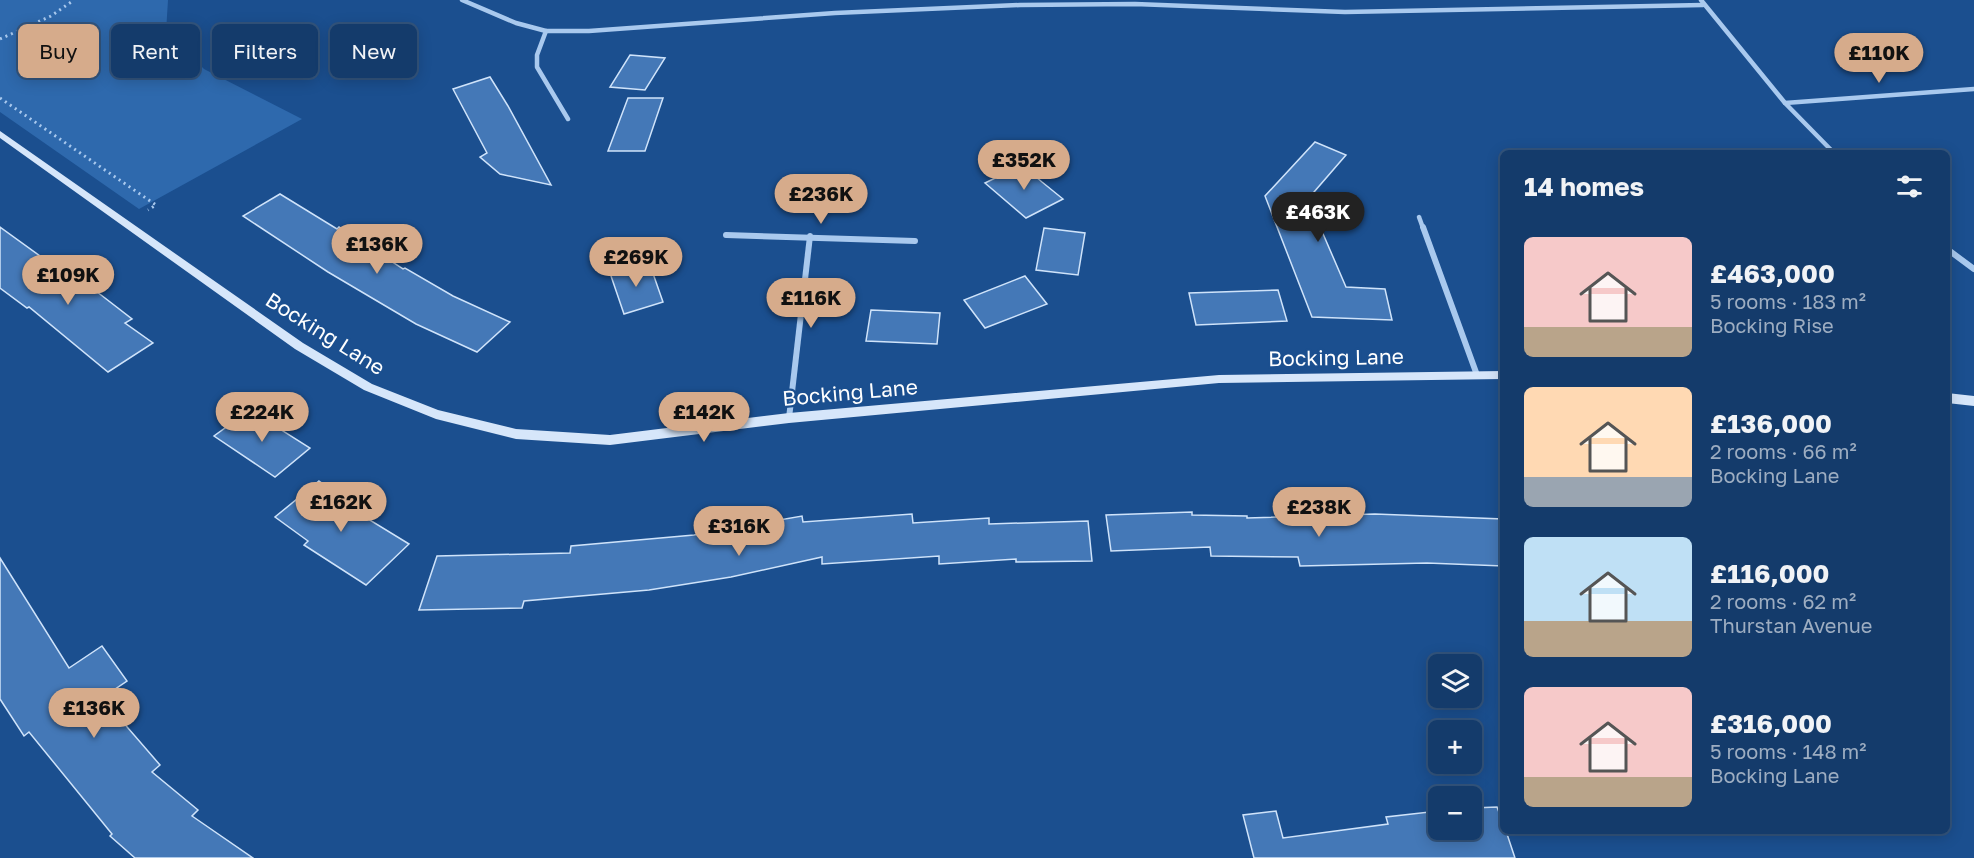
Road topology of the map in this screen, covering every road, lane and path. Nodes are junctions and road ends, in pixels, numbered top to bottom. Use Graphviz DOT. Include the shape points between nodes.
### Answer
graph roads {
  1 [pos="74,0"];
  2 [pos="462,0"];
  3 [pos="1702,3"];
  4 [pos="546,31"];
  5 [pos="0,39"];
  6 [pos="1974,89"];
  7 [pos="0,98"];
  8 [pos="1785,103"];
  9 [pos="568,119"];
  10 [pos="0,134"];
  11 [pos="1831,150"];
  12 [pos="1419,217"];
  13 [pos="127,224"];
  14 [pos="726,236"];
  15 [pos="810,236"];
  16 [pos="915,241"];
  17 [pos="1950,251"];
  18 [pos="1974,269"];
  19 [pos="1477,375"];
  20 [pos="1500,375"];
  21 [pos="1950,398"];
  22 [pos="1974,401"];
  23 [pos="789,418"];
  1 -- 5 [label="path" via="51,16"];
  2 -- 4 [label="street"];
  3 -- 4 [label="street" via="1392,12 1081,3 934,7"];
  3 -- 8 [label="street"];
  4 -- 9 [label="street" via="537,67"];
  6 -- 8 [label="street"];
  7 -- 13 [label="path" via="156,205"];
  8 -- 11 [label="street"];
  10 -- 13 [label="street, Bocking Lane"];
  12 -- 19 [label="street"];
  13 -- 23 [label="street, Bocking Lane" via="299,346 368,387 436,414 516,434 610,440"];
  14 -- 15 [label="street"];
  15 -- 16 [label="street"];
  15 -- 23 [label="street"];
  17 -- 18 [label="street"];
  19 -- 20 [label="street, Bocking Lane"];
  19 -- 23 [label="street, Bocking Lane" via="1219,380"];
  21 -- 22 [label="street"];
}
